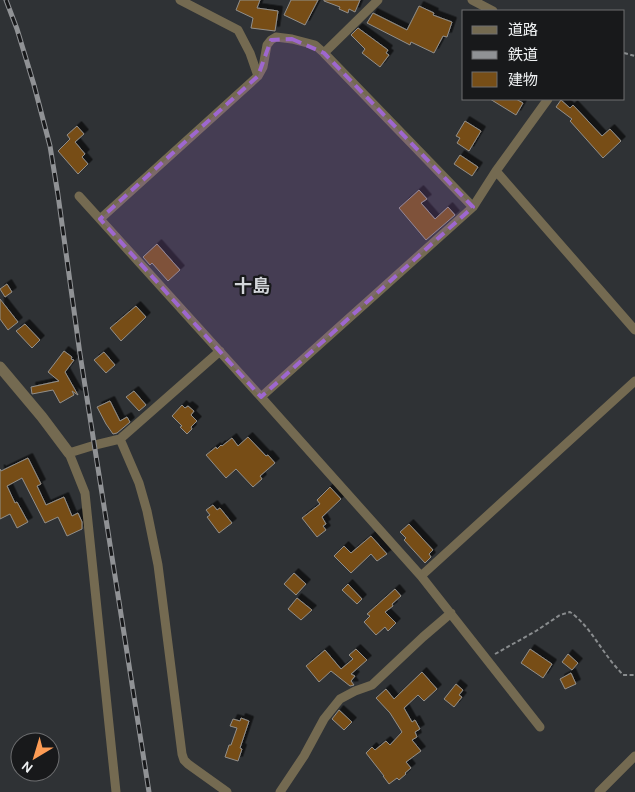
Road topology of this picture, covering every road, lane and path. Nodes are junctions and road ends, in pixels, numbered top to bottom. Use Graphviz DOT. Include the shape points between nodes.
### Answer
graph roads {
  1 [pos="180,0"];
  2 [pos="378,0"];
  3 [pos="472,0"];
  4 [pos="491,10"];
  5 [pos="324,53"];
  6 [pos="258,76"];
  7 [pos="547,100"];
  8 [pos="496,171"];
  9 [pos="79,196"];
  10 [pos="473,207"];
  11 [pos="100,219"];
  12 [pos="635,330"];
  13 [pos="220,351"];
  14 [pos="0,367"];
  15 [pos="635,381"];
  16 [pos="261,397"];
  17 [pos="120,439"];
  18 [pos="69,454"];
  19 [pos="421,576"];
  20 [pos="451,613"];
  21 [pos="486,659"];
  22 [pos="635,675"];
  23 [pos="540,727"];
  24 [pos="635,756"];
  25 [pos="116,792"];
  26 [pos="227,792"];
  27 [pos="280,792"];
  28 [pos="599,792"];
  1 -- 6 [label="street" via="238,30"];
  2 -- 5 [label="street"];
  3 -- 4 [label="street"];
  5 -- 6 [label="street" via="315,45 276,38 267,45"];
  5 -- 10 [label="street"];
  6 -- 11 [label="street"];
  7 -- 8 [label="street"];
  8 -- 10 [label="street"];
  8 -- 12 [label="street"];
  9 -- 11 [label="street"];
  10 -- 16 [label="street"];
  11 -- 13 [label="street"];
  13 -- 16 [label="street"];
  13 -- 17 [label="street"];
  14 -- 18 [label="street"];
  15 -- 19 [label="street"];
  16 -- 19 [label="street"];
  17 -- 18 [label="street"];
  17 -- 26 [label="street" via="139,484 158,565 182,754 188,764"];
  18 -- 25 [label="street" via="85,493"];
  19 -- 20 [label="street"];
  20 -- 21 [label="street"];
  20 -- 27 [label="street" via="372,685 340,698"];
  21 -- 22 [label="path" via="570,612 623,675"];
  21 -- 23 [label="street"];
  24 -- 28 [label="street"];
}
